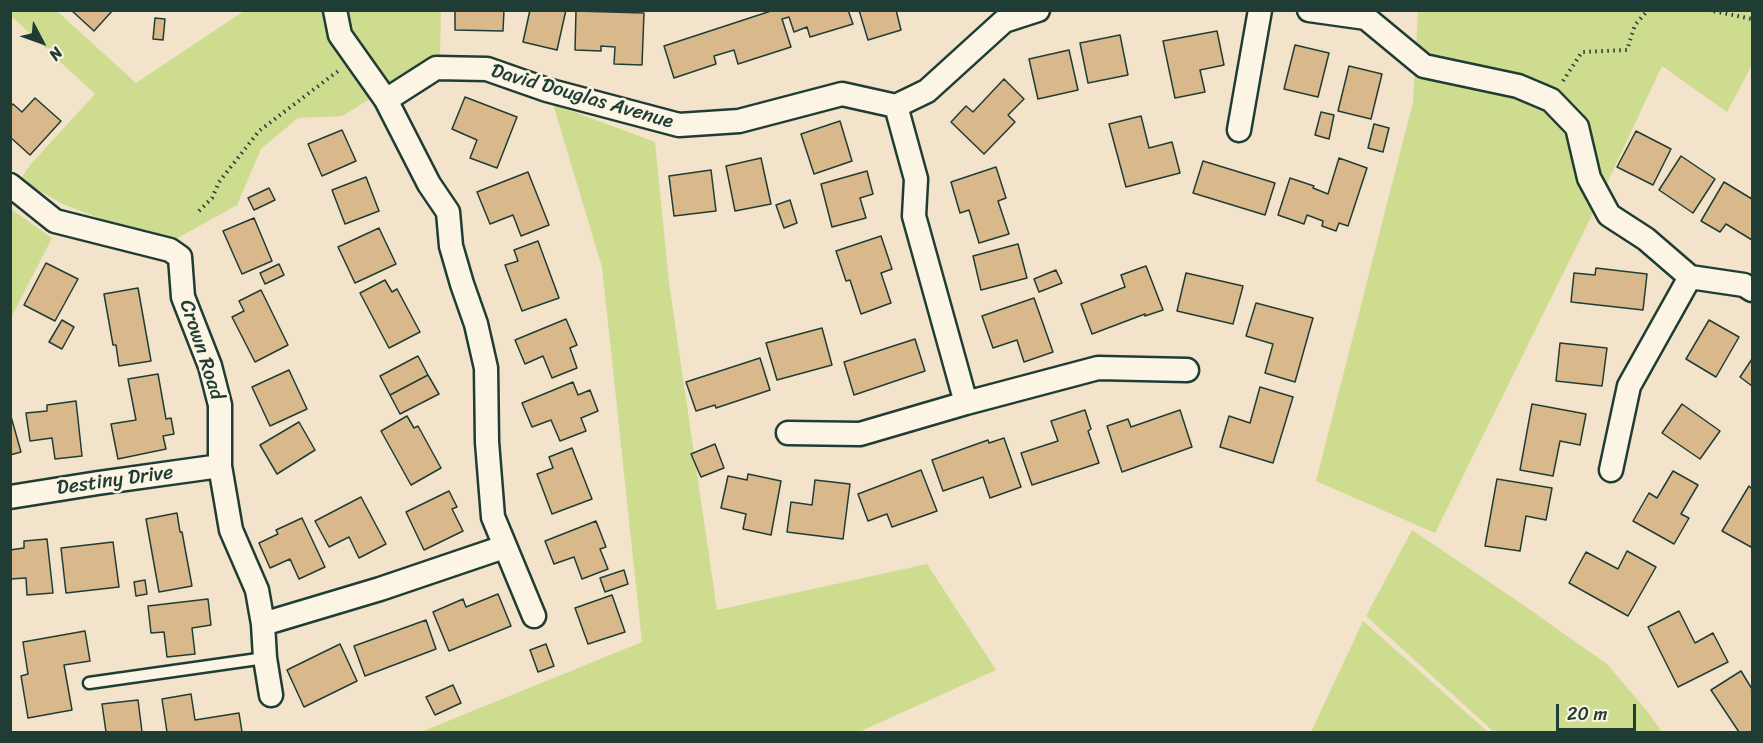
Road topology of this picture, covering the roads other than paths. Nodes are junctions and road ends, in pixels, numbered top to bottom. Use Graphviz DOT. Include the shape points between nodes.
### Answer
graph roads {
  1 [pos="335,10"];
  2 [pos="1038,10"];
  3 [pos="1260,10"];
  4 [pos="1309,10"];
  5 [pos="386,100"];
  6 [pos="896,106"];
  7 [pos="1239,130"];
  8 [pos="10,186"];
  9 [pos="1690,277"];
  10 [pos="1752,290"];
  11 [pos="1187,370"];
  12 [pos="966,403"];
  13 [pos="788,433"];
  14 [pos="220,466"];
  15 [pos="1611,470"];
  16 [pos="10,497"];
  17 [pos="504,547"];
  18 [pos="534,616"];
  19 [pos="263,624"];
  20 [pos="265,658"];
  21 [pos="88,683"];
  22 [pos="271,695"];
  1 -- 5 [label="street" via="340,35"];
  2 -- 6 [label="street" via="1004,21 927,92"];
  3 -- 7 [label="street"];
  4 -- 9 [label="street" via="1366,18 1424,66 1518,86 1551,100 1577,127 1589,178 1609,215 1646,238"];
  5 -- 6 [label="street, David Douglas Avenue" via="436,68 487,69 547,90 680,125 739,121 842,94"];
  5 -- 17 [label="street" via="429,184 448,212 451,246 486,368 488,476 493,517"];
  6 -- 12 [label="street" via="916,179 914,216"];
  8 -- 14 [label="street, Crown Road" via="55,221 170,250 180,257 183,297 210,366 220,405"];
  9 -- 10 [label="street" via="1744,285"];
  9 -- 15 [label="street" via="1629,386"];
  11 -- 12 [label="street" via="1098,368"];
  12 -- 13 [label="street" via="860,434"];
  14 -- 16 [label="street, Destiny Drive"];
  14 -- 19 [label="street, Crown Road" via="231,530 256,590"];
  17 -- 18 [label="street"];
  17 -- 19 [label="street"];
  19 -- 20 [label="street, Crown Road"];
  20 -- 21 [label="lane"];
  20 -- 22 [label="street, Crown Road"];
}
